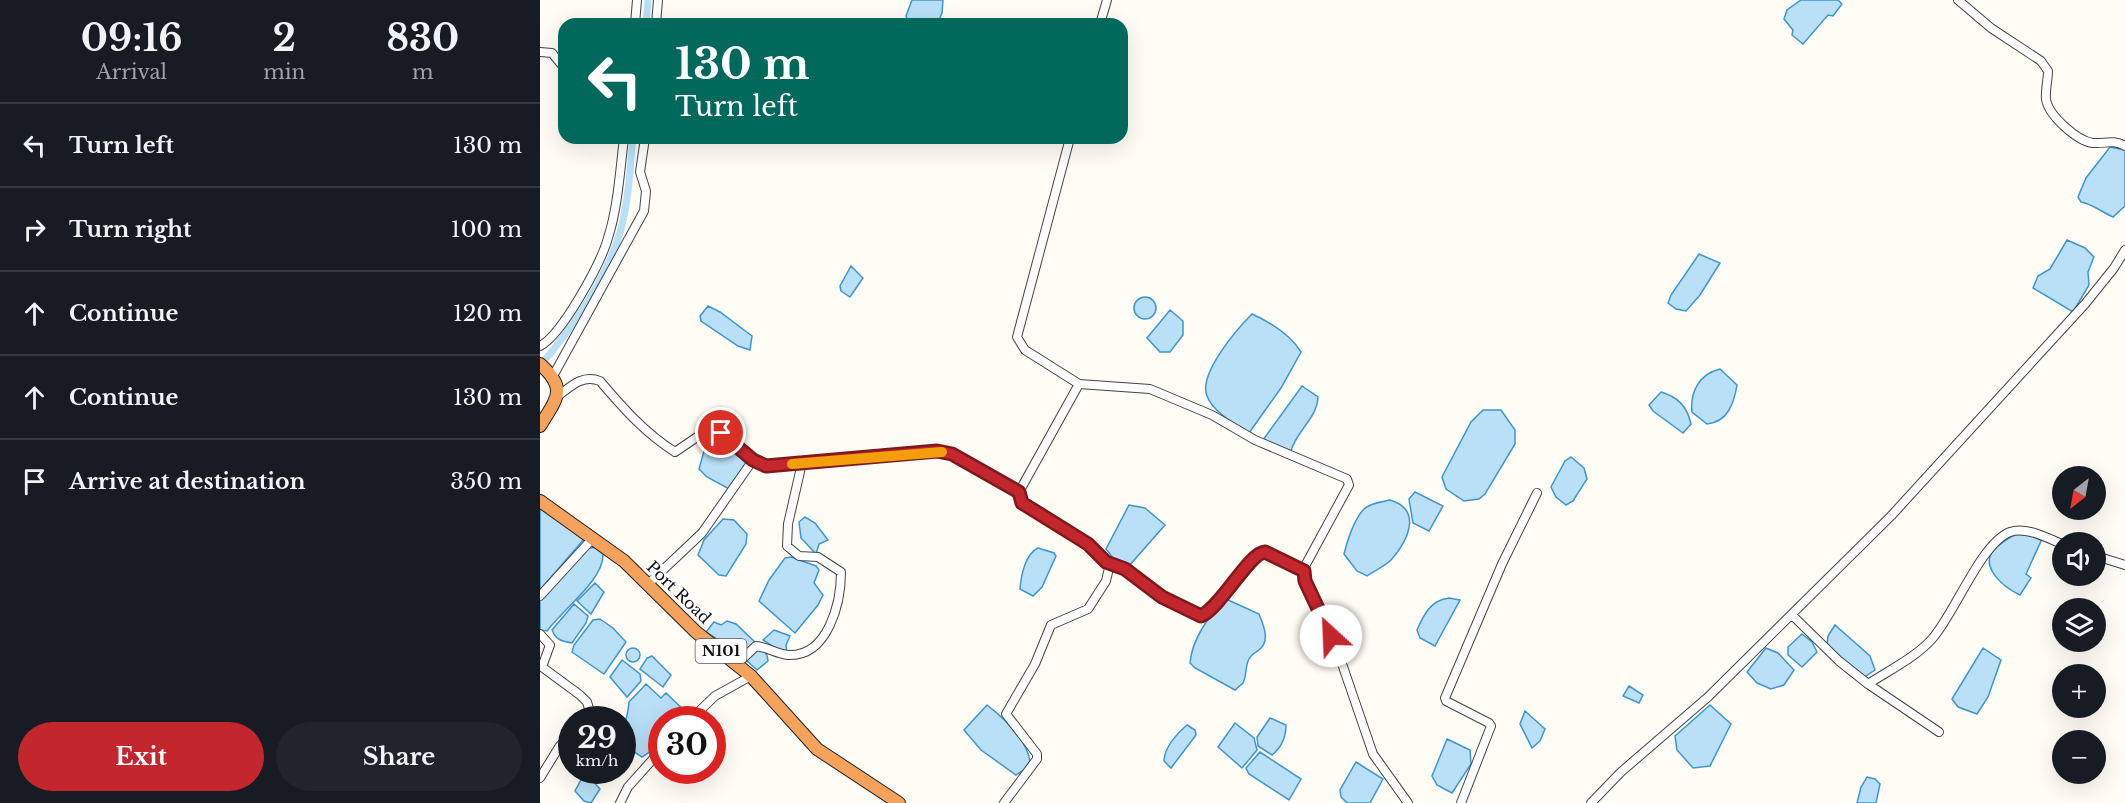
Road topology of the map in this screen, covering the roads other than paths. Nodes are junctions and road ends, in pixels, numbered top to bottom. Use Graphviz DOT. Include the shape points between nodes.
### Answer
graph roads {
  1 [pos="637,0"];
  2 [pos="658,0"];
  3 [pos="1107,0"];
  4 [pos="1958,0"];
  5 [pos="636,18"];
  6 [pos="656,18"];
  7 [pos="1102,18"];
  8 [pos="540,52"];
  9 [pos="558,60"];
  10 [pos="623,144"];
  11 [pos="644,144"];
  12 [pos="1068,144"];
  13 [pos="2125,146"];
  14 [pos="2125,250"];
  15 [pos="540,346"];
  16 [pos="547,371"];
  17 [pos="1079,384"];
  18 [pos="558,396"];
  19 [pos="540,426"];
  20 [pos="753,460"];
  21 [pos="802,463"];
  22 [pos="1019,492"];
  23 [pos="1537,493"];
  24 [pos="540,501"];
  25 [pos="593,538"];
  26 [pos="2052,541"];
  27 [pos="2106,559"];
  28 [pos="1106,562"];
  29 [pos="2125,565"];
  30 [pos="1304,571"];
  31 [pos="647,585"];
  32 [pos="540,596"];
  33 [pos="1792,615"];
  34 [pos="540,634"];
  35 [pos="737,664"];
  36 [pos="751,676"];
  37 [pos="1868,684"];
  38 [pos="588,706"];
  39 [pos="705,706"];
  40 [pos="1940,732"];
  41 [pos="558,747"];
  42 [pos="648,765"];
  43 [pos="540,778"];
  44 [pos="620,803"];
  45 [pos="899,803"];
  46 [pos="1004,803"];
  47 [pos="1408,803"];
  48 [pos="1461,803"];
  49 [pos="1591,803"];
  1 -- 5 [label="street"];
  2 -- 6 [label="street"];
  3 -- 7 [label="street"];
  4 -- 13 [label="street" via="2049,70 2046,101 2073,132 2093,143 2111,141"];
  8 -- 9 [label="street" via="552,53"];
  10 -- 15 [label="street" via="608,239 570,313 552,338"];
  11 -- 16 [label="street" via="640,172 646,191 644,211"];
  12 -- 17 [label="street" via="1017,337 1025,350"];
  14 -- 33 [label="street" via="2114,268 2020,375 1891,516"];
  16 -- 18 [label="highway" via="558,385"];
  17 -- 22 [label="street"];
  17 -- 30 [label="street" via="1150,389 1347,479 1349,484"];
  18 -- 19 [label="highway"];
  18 -- 20 [label="street" via="580,380 593,378 600,381 629,416 675,452 703,433 721,433"];
  20 -- 21 [label="street" via="766,466"];
  20 -- 31 [label="street" via="702,533"];
  21 -- 22 [label="street" via="937,451 952,454"];
  21 -- 35 [label="street" via="787,546 799,556 818,557 841,572 836,609 819,642 804,653 787,655 756,646"];
  22 -- 28 [label="street" via="1022,503 1088,544"];
  23 -- 48 [label="street" via="1445,698 1491,726"];
  24 -- 25 [label="highway, Port Road / N101"];
  25 -- 31 [label="highway, Port Road / N101" via="624,561"];
  25 -- 32 [label="street"];
  26 -- 37 [label="street" via="2020,530 1993,543 1931,641"];
  27 -- 29 [label="street"];
  28 -- 30 [label="street" via="1125,569 1162,597 1201,616 1231,589 1261,552"];
  28 -- 46 [label="street" via="1106,580 1088,609 1051,625 1035,664 1006,714 1037,759"];
  30 -- 47 [label="street" via="1339,655 1373,754"];
  31 -- 35 [label="highway, Port Road / N101"];
  33 -- 37 [label="street"];
  33 -- 49 [label="street"];
  34 -- 38 [label="street" via="550,645 542,667"];
  35 -- 36 [label="highway, Port Road / N101"];
  36 -- 39 [label="street"];
  36 -- 45 [label="highway, Port Road / N101" via="817,749"];
  37 -- 40 [label="street"];
  41 -- 43 [label="street"];
  42 -- 44 [label="street"];
}
